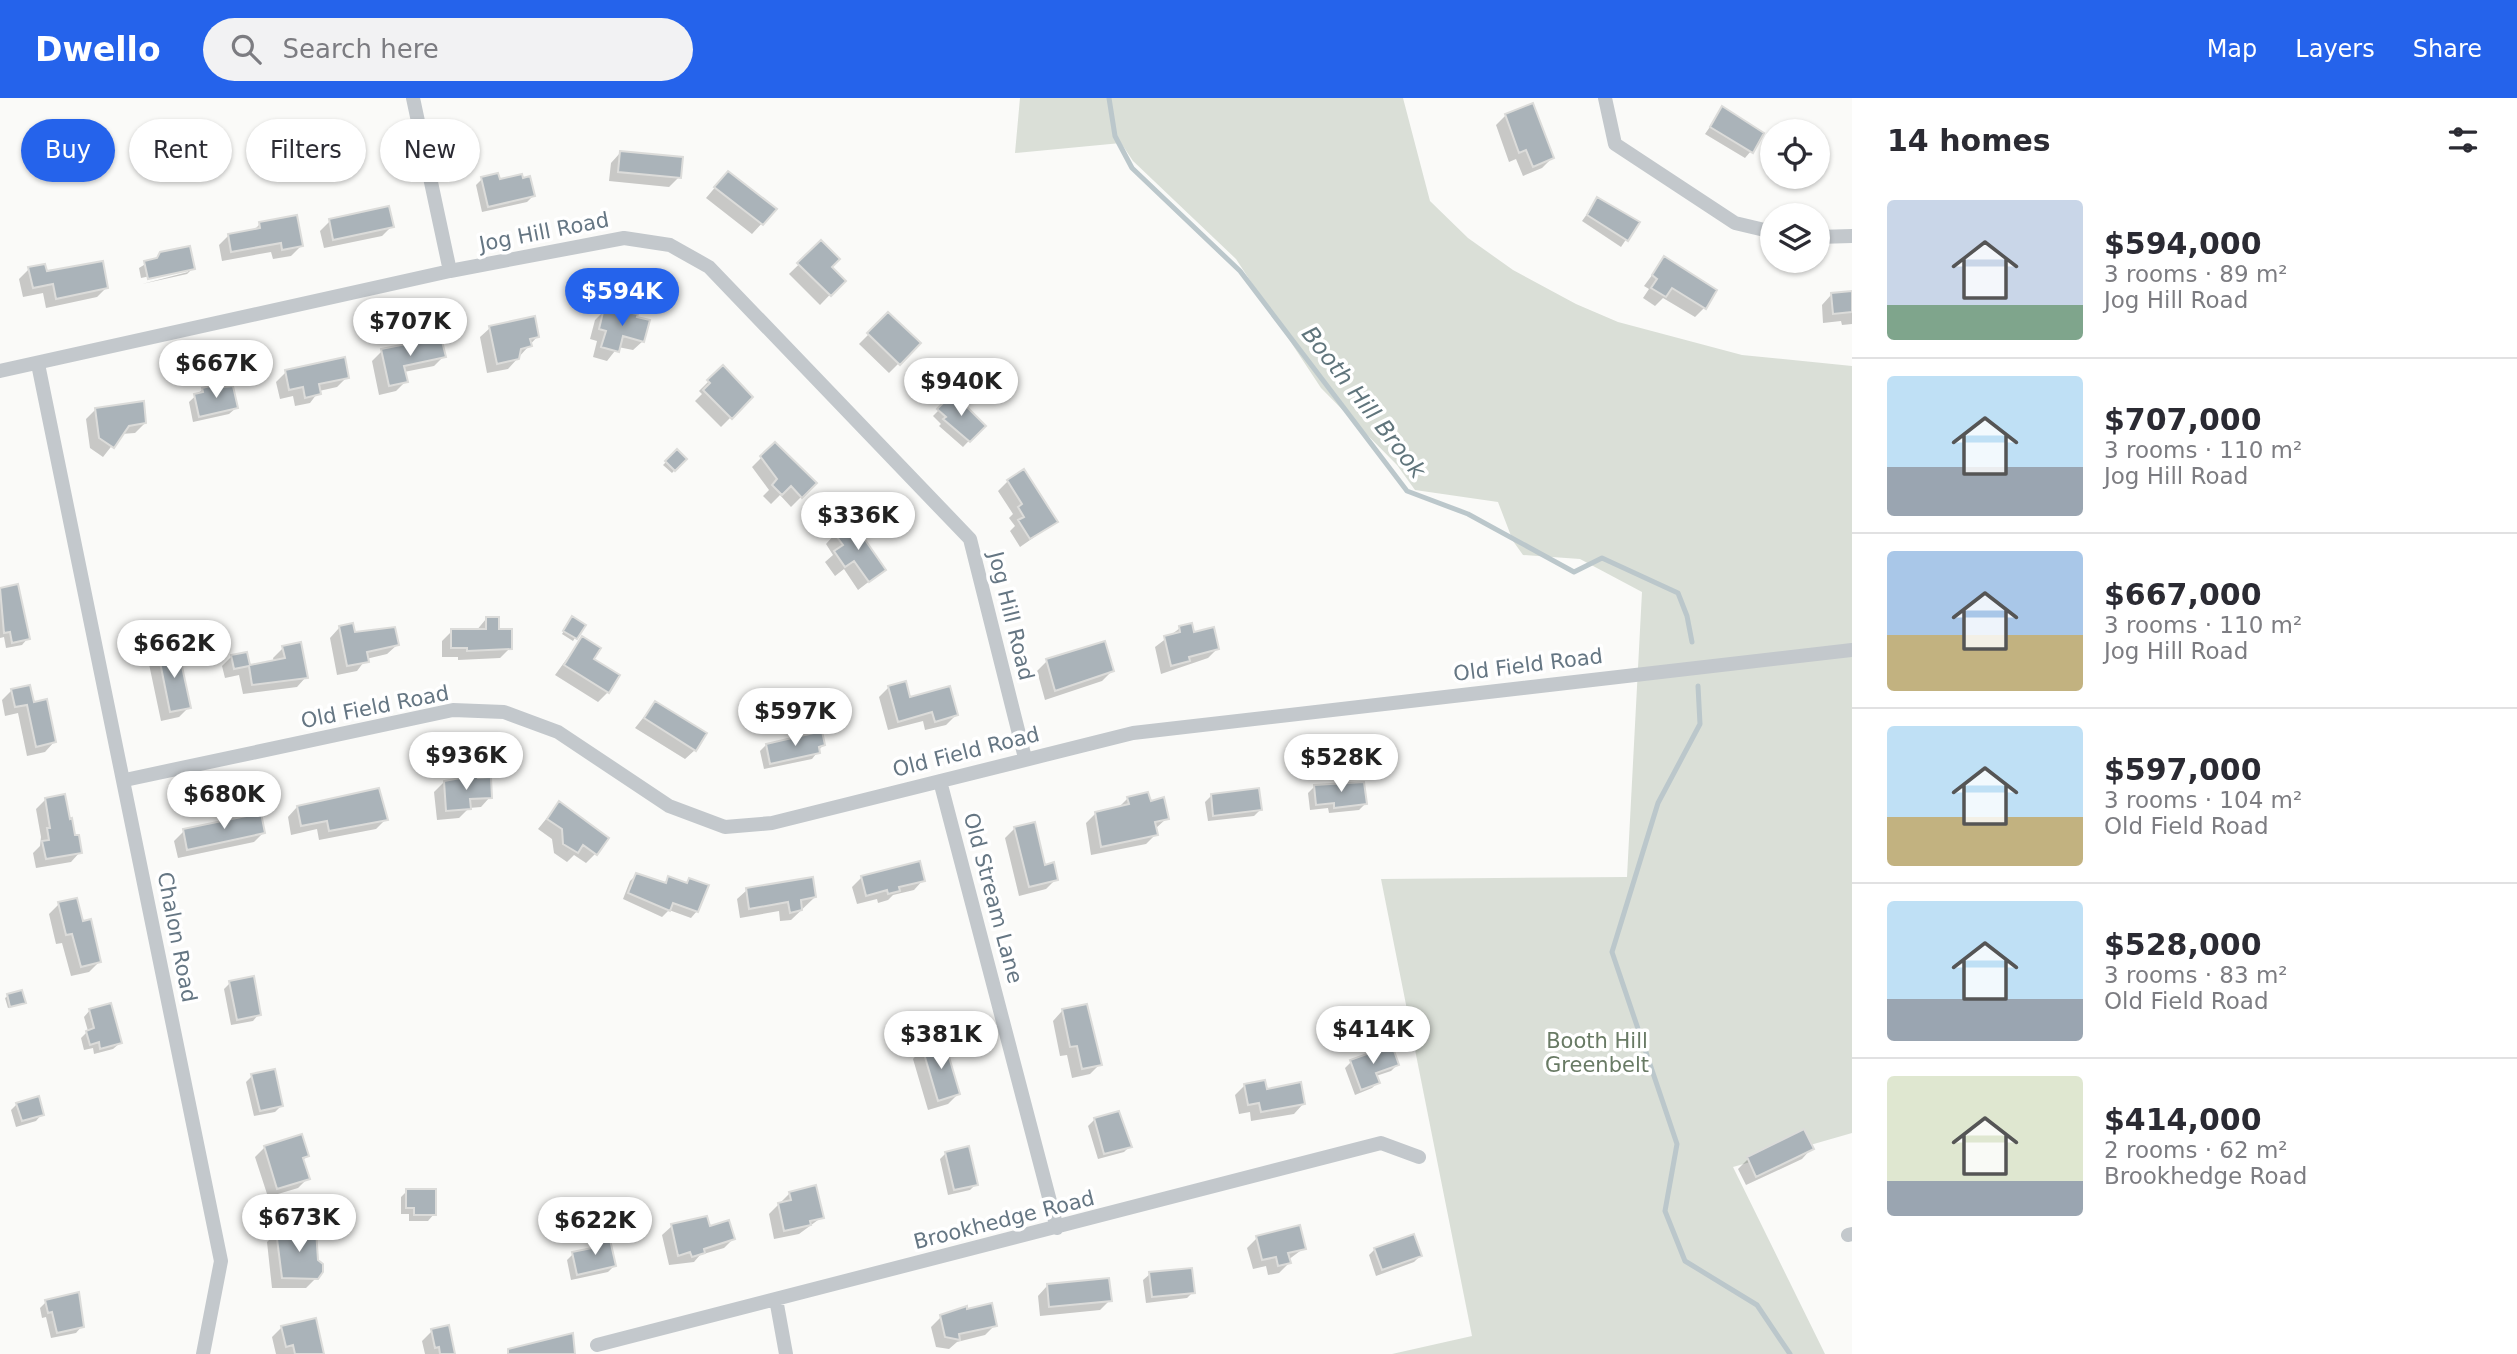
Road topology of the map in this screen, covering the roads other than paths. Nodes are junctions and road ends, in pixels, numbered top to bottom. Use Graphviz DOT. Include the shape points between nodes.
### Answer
graph roads {
  1 [pos="413,98"];
  2 [pos="1605,98"];
  3 [pos="1760,229"];
  4 [pos="1852,236"];
  5 [pos="1830,237"];
  6 [pos="450,271"];
  7 [pos="38,364"];
  8 [pos="0,371"];
  9 [pos="1852,650"];
  10 [pos="1025,758"];
  11 [pos="125,780"];
  12 [pos="940,781"];
  13 [pos="1419,1157"];
  14 [pos="1058,1228"];
  15 [pos="776,1300"];
  16 [pos="597,1345"];
  17 [pos="203,1354"];
  18 [pos="786,1354"];
  1 -- 6 [label="street"];
  2 -- 3 [label="street" via="1615,144 1735,223"];
  4 -- 5 [label="street"];
  6 -- 7 [label="street, Jog Hill Road"];
  6 -- 10 [label="street, Jog Hill Road" via="624,239 670,245 709,267 970,539"];
  7 -- 8 [label="street, Jog Hill Road"];
  7 -- 11 [label="street, Chalon Road"];
  9 -- 10 [label="street, Old Field Road" via="1133,733"];
  10 -- 12 [label="street, Old Field Road"];
  11 -- 12 [label="street, Old Field Road" via="453,710 504,712 558,732 669,806 725,827 772,823"];
  11 -- 17 [label="street, Chalon Road" via="221,1261"];
  12 -- 14 [label="street, Old Stream Lane"];
  13 -- 14 [label="street, Brookhedge Road" via="1381,1143"];
  14 -- 15 [label="street, Brookhedge Road"];
  15 -- 16 [label="street, Brookhedge Road"];
  15 -- 18 [label="street"];
}
